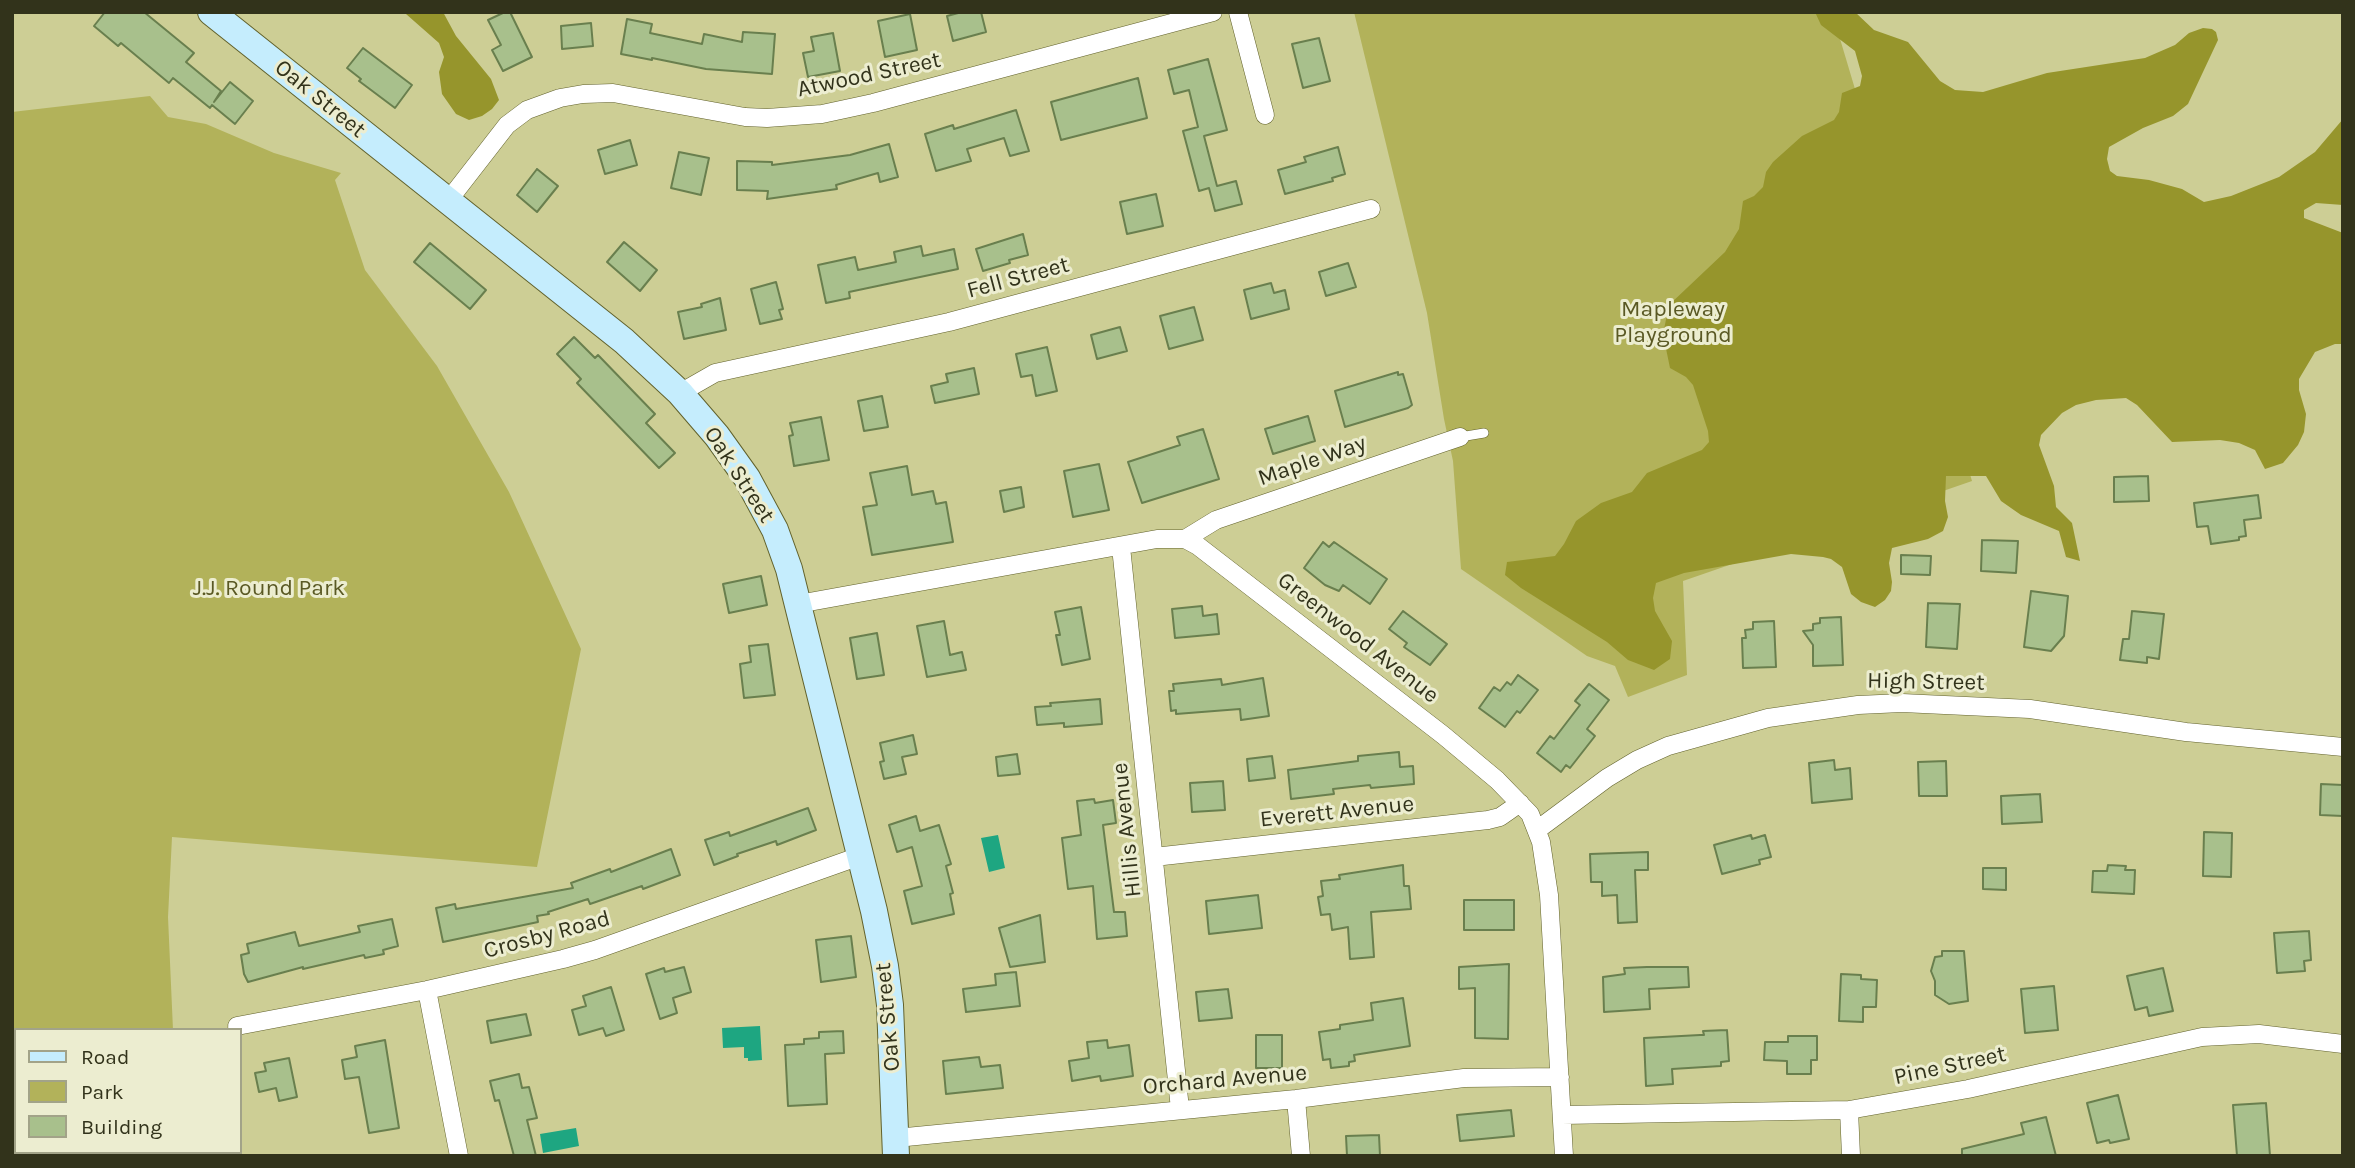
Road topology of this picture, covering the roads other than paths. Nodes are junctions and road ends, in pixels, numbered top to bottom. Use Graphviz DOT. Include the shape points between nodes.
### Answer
graph roads {
  1 [pos="211,12"];
  2 [pos="1213,12"];
  3 [pos="1238,12"];
  4 [pos="1265,115"];
  5 [pos="448,201"];
  6 [pos="1371,209"];
  7 [pos="680,393"];
  8 [pos="1483,433"];
  9 [pos="1460,437"];
  10 [pos="1185,540"];
  11 [pos="1121,547"];
  12 [pos="798,604"];
  13 [pos="2343,747"];
  14 [pos="1520,803"];
  15 [pos="1537,830"];
  16 [pos="860,856"];
  17 [pos="1154,857"];
  18 [pos="426,990"];
  19 [pos="237,1026"];
  20 [pos="2343,1044"];
  21 [pos="1560,1077"];
  22 [pos="1296,1099"];
  23 [pos="1180,1109"];
  24 [pos="1849,1110"];
  25 [pos="1562,1115"];
  26 [pos="896,1147"];
  27 [pos="459,1156"];
  28 [pos="1301,1156"];
  29 [pos="1564,1156"];
  30 [pos="1851,1156"];
  1 -- 5 [label="street, Oak Street"];
  2 -- 5 [label="street, Atwood Street" via="822,114 745,117 613,93 560,98 527,110 507,125"];
  3 -- 4 [label="street"];
  5 -- 7 [label="street, Oak Street" via="624,341"];
  6 -- 7 [label="street, Fell Street" via="949,322 715,373"];
  7 -- 12 [label="street, Oak Street" via="733,457 760,502 783,551"];
  8 -- 9 [label="lane"];
  9 -- 10 [label="street, Maple Way" via="1216,520"];
  10 -- 11 [label="street" via="1164,538"];
  10 -- 14 [label="street, Greenwood Avenue" via="1443,735"];
  11 -- 12 [label="street"];
  11 -- 17 [label="street, Hillis Avenue"];
  12 -- 16 [label="street, Oak Street"];
  13 -- 15 [label="street, High Street" via="2186,732 2029,709 1902,703 1847,706 1768,718 1668,746 1606,778"];
  14 -- 15 [label="street, Greenwood Avenue"];
  14 -- 17 [label="street, Everett Avenue" via="1488,820"];
  15 -- 21 [label="street, Greenwood Avenue" via="1549,895"];
  16 -- 18 [label="street, Crosby Road" via="595,950"];
  16 -- 26 [label="street, Oak Street" via="888,986"];
  17 -- 23 [label="street, Hillis Avenue"];
  18 -- 19 [label="street, Crosby Road"];
  18 -- 27 [label="street"];
  20 -- 24 [label="street, Pine Street" via="2259,1034 2202,1037 1968,1089"];
  21 -- 22 [label="street, Orchard Avenue" via="1464,1078"];
  21 -- 25 [label="street, Greenwood Avenue"];
  22 -- 23 [label="street, Orchard Avenue"];
  22 -- 28 [label="street"];
  23 -- 26 [label="street, Orchard Avenue"];
  24 -- 25 [label="street, Pine Street"];
  24 -- 30 [label="street"];
  25 -- 29 [label="street, Greenwood Avenue"];
}
